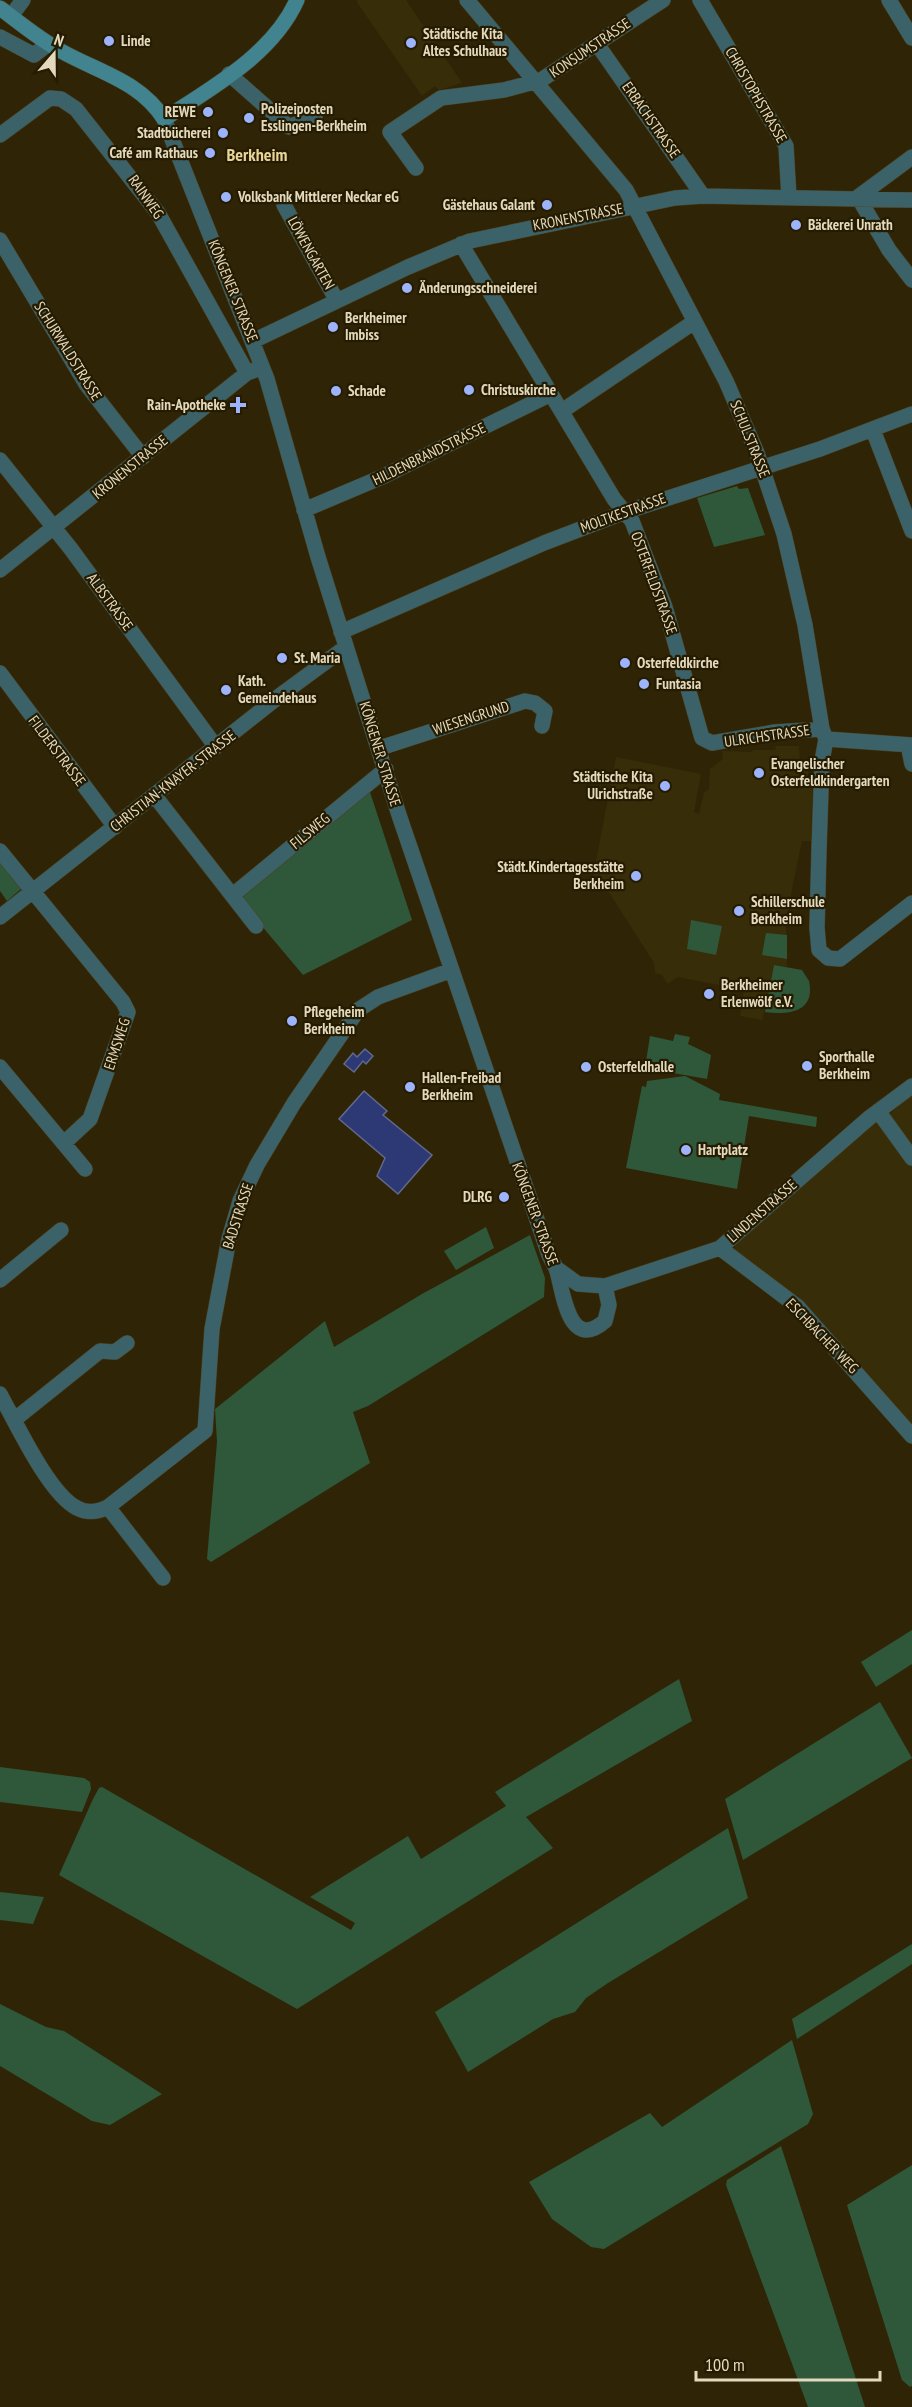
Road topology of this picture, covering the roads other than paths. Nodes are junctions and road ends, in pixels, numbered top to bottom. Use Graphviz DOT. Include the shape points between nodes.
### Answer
graph roads {
  1 [pos="23,0"];
  2 [pos="297,0"];
  3 [pos="467,0"];
  4 [pos="663,0"];
  5 [pos="700,0"];
  6 [pos="889,0"];
  7 [pos="5,12"];
  8 [pos="0,37"];
  9 [pos="912,38"];
  10 [pos="48,44"];
  11 [pos="597,44"];
  12 [pos="229,75"];
  13 [pos="533,82"];
  14 [pos="315,116"];
  15 [pos="164,119"];
  16 [pos="0,135"];
  17 [pos="912,157"];
  18 [pos="416,168"];
  19 [pos="703,196"];
  20 [pos="858,197"];
  21 [pos="789,198"];
  22 [pos="912,200"];
  23 [pos="284,205"];
  24 [pos="634,206"];
  25 [pos="0,240"];
  26 [pos="461,244"];
  27 [pos="912,280"];
  28 [pos="337,301"];
  29 [pos="694,322"];
  30 [pos="253,341"];
  31 [pos="262,367"];
  32 [pos="247,374"];
  33 [pos="551,394"];
  34 [pos="562,411"];
  35 [pos="912,414"];
  36 [pos="873,430"];
  37 [pos="142,457"];
  38 [pos="0,460"];
  39 [pos="762,468"];
  40 [pos="304,510"];
  41 [pos="625,512"];
  42 [pos="53,529"];
  43 [pos="912,531"];
  44 [pos="0,570"];
  45 [pos="341,632"];
  46 [pos="346,647"];
  47 [pos="0,673"];
  48 [pos="542,726"];
  49 [pos="824,734"];
  50 [pos="712,743"];
  51 [pos="910,745"];
  52 [pos="216,747"];
  53 [pos="380,748"];
  54 [pos="912,764"];
  55 [pos="386,769"];
  56 [pos="154,795"];
  57 [pos="115,827"];
  58 [pos="0,851"];
  59 [pos="32,892"];
  60 [pos="234,894"];
  61 [pos="912,903"];
  62 [pos="0,917"];
  63 [pos="256,926"];
  64 [pos="452,970"];
  65 [pos="0,1067"];
  66 [pos="912,1086"];
  67 [pos="878,1111"];
  68 [pos="64,1143"];
  69 [pos="912,1158"];
  70 [pos="86,1169"];
  71 [pos="61,1230"];
  72 [pos="720,1248"];
  73 [pos="556,1268"];
  74 [pos="0,1280"];
  75 [pos="605,1286"];
  76 [pos="127,1343"];
  77 [pos="0,1394"];
  78 [pos="14,1420"];
  79 [pos="910,1430"];
  80 [pos="108,1507"];
  81 [pos="163,1578"];
  1 -- 7 [label="street"];
  2 -- 12 [label="street" via="260,49"];
  3 -- 13 [label="street, SCHULSTRASSE"];
  4 -- 11 [label="street, KONSUMSTRASSE"];
  5 -- 21 [label="street, CHRISTOPHSTRASSE" via="786,146"];
  6 -- 9 [label="street"];
  7 -- 10 [label="street"];
  8 -- 10 [label="street" via="34,55"];
  10 -- 15 [label="street" via="128,84 153,103"];
  11 -- 13 [label="street, KONSUMSTRASSE"];
  11 -- 19 [label="street, ERBACHSTRASSE"];
  12 -- 14 [label="street" via="289,127"];
  12 -- 15 [label="street"];
  13 -- 18 [label="street, KONSUMSTRASSE" via="441,98 390,132"];
  13 -- 24 [label="street, SCHULSTRASSE" via="626,190"];
  15 -- 30 [label="street, KÖNGENER STRASSE"];
  16 -- 32 [label="street, RAINWEG" via="50,98 61,99 76,109 159,213"];
  17 -- 20 [label="street"];
  19 -- 21 [label="street, KRONENSTRASSE"];
  19 -- 24 [label="street, KRONENSTRASSE"];
  20 -- 21 [label="street, KRONENSTRASSE"];
  20 -- 22 [label="street, KRONENSTRASSE"];
  20 -- 27 [label="street"];
  23 -- 28 [label="street, LÖWENGARTEN"];
  24 -- 26 [label="street, KRONENSTRASSE"];
  24 -- 29 [label="street, SCHULSTRASSE"];
  25 -- 37 [label="street, SCHURWALDSTRASSE" via="86,384"];
  26 -- 28 [label="street, KRONENSTRASSE"];
  26 -- 33 [label="street, OSTERFELDSTRASSE"];
  28 -- 30 [label="street, KRONENSTRASSE"];
  29 -- 34 [label="street"];
  29 -- 39 [label="street, SCHULSTRASSE" via="726,381"];
  30 -- 31 [label="street, KÖNGENER STRASSE"];
  31 -- 32 [label="street, KRONENSTRASSE"];
  31 -- 40 [label="street, KÖNGENER STRASSE"];
  32 -- 37 [label="street, KRONENSTRASSE"];
  33 -- 34 [label="street, OSTERFELDSTRASSE"];
  33 -- 40 [label="street, HILDENBRANDSTRASSE" via="382,477"];
  34 -- 41 [label="street, OSTERFELDSTRASSE"];
  35 -- 36 [label="street, MOLTKESTRASSE"];
  36 -- 39 [label="street, MOLTKESTRASSE"];
  36 -- 43 [label="street"];
  37 -- 42 [label="street, KRONENSTRASSE"];
  38 -- 42 [label="street, ALBSTRASSE"];
  39 -- 41 [label="street, MOLTKESTRASSE"];
  39 -- 49 [label="street, SCHULSTRASSE" via="799,594"];
  40 -- 45 [label="street, KÖNGENER STRASSE"];
  41 -- 45 [label="street, MOLTKESTRASSE"];
  41 -- 50 [label="street, OSTERFELDSTRASSE" via="665,607 700,735"];
  42 -- 44 [label="street, KRONENSTRASSE"];
  42 -- 52 [label="street, ALBSTRASSE"];
  45 -- 46 [label="street, KÖNGENER STRASSE"];
  46 -- 52 [label="street, CHRISTIAN-KNAYER-STRASSE"];
  46 -- 53 [label="street, KÖNGENER STRASSE"];
  47 -- 57 [label="street, FILDERSTRASSE"];
  48 -- 53 [label="street, WIESENGRUND" via="545,711 525,701"];
  49 -- 50 [label="street, ULRICHSTRASSE" via="775,732"];
  49 -- 51 [label="street, ULRICHSTRASSE"];
  49 -- 61 [label="street, SCHULSTRASSE" via="817,928 822,954 840,959"];
  51 -- 54 [label="street"];
  52 -- 56 [label="street, CHRISTIAN-KNAYER-STRASSE"];
  53 -- 55 [label="street, KÖNGENER STRASSE"];
  55 -- 60 [label="street, FILSWEG"];
  55 -- 64 [label="street, KÖNGENER STRASSE"];
  56 -- 57 [label="street, CHRISTIAN-KNAYER-STRASSE"];
  56 -- 60 [label="street"];
  57 -- 59 [label="street, CHRISTIAN-KNAYER-STRASSE"];
  58 -- 59 [label="street"];
  59 -- 62 [label="street, CHRISTIAN-KNAYER-STRASSE"];
  59 -- 68 [label="street, ERMSWEG" via="128,1012 90,1119"];
  60 -- 63 [label="street"];
  64 -- 73 [label="street, KÖNGENER STRASSE" via="511,1150"];
  64 -- 80 [label="street, BADSTRASSE" via="364,1005 280,1125 248,1183 229,1239 212,1329 205,1431"];
  65 -- 68 [label="street"];
  66 -- 67 [label="street, LINDENSTRASSE"];
  67 -- 69 [label="street"];
  67 -- 72 [label="street, LINDENSTRASSE"];
  68 -- 70 [label="street"];
  71 -- 74 [label="street"];
  72 -- 75 [label="street, LINDENSTRASSE"];
  72 -- 79 [label="street, ESCHBACHER WEG" via="798,1307"];
  73 -- 75 [label="street, LINDENSTRASSE" via="578,1284"];
  73 -- 75 [label="street, KÖNGENER STRASSE" via="568,1314 581,1327 596,1327 605,1321 609,1305"];
  76 -- 78 [label="street" via="115,1352 100,1351"];
  77 -- 78 [label="street"];
  78 -- 80 [label="street" via="46,1475 68,1501 80,1510 94,1512"];
  80 -- 81 [label="street"];
}
